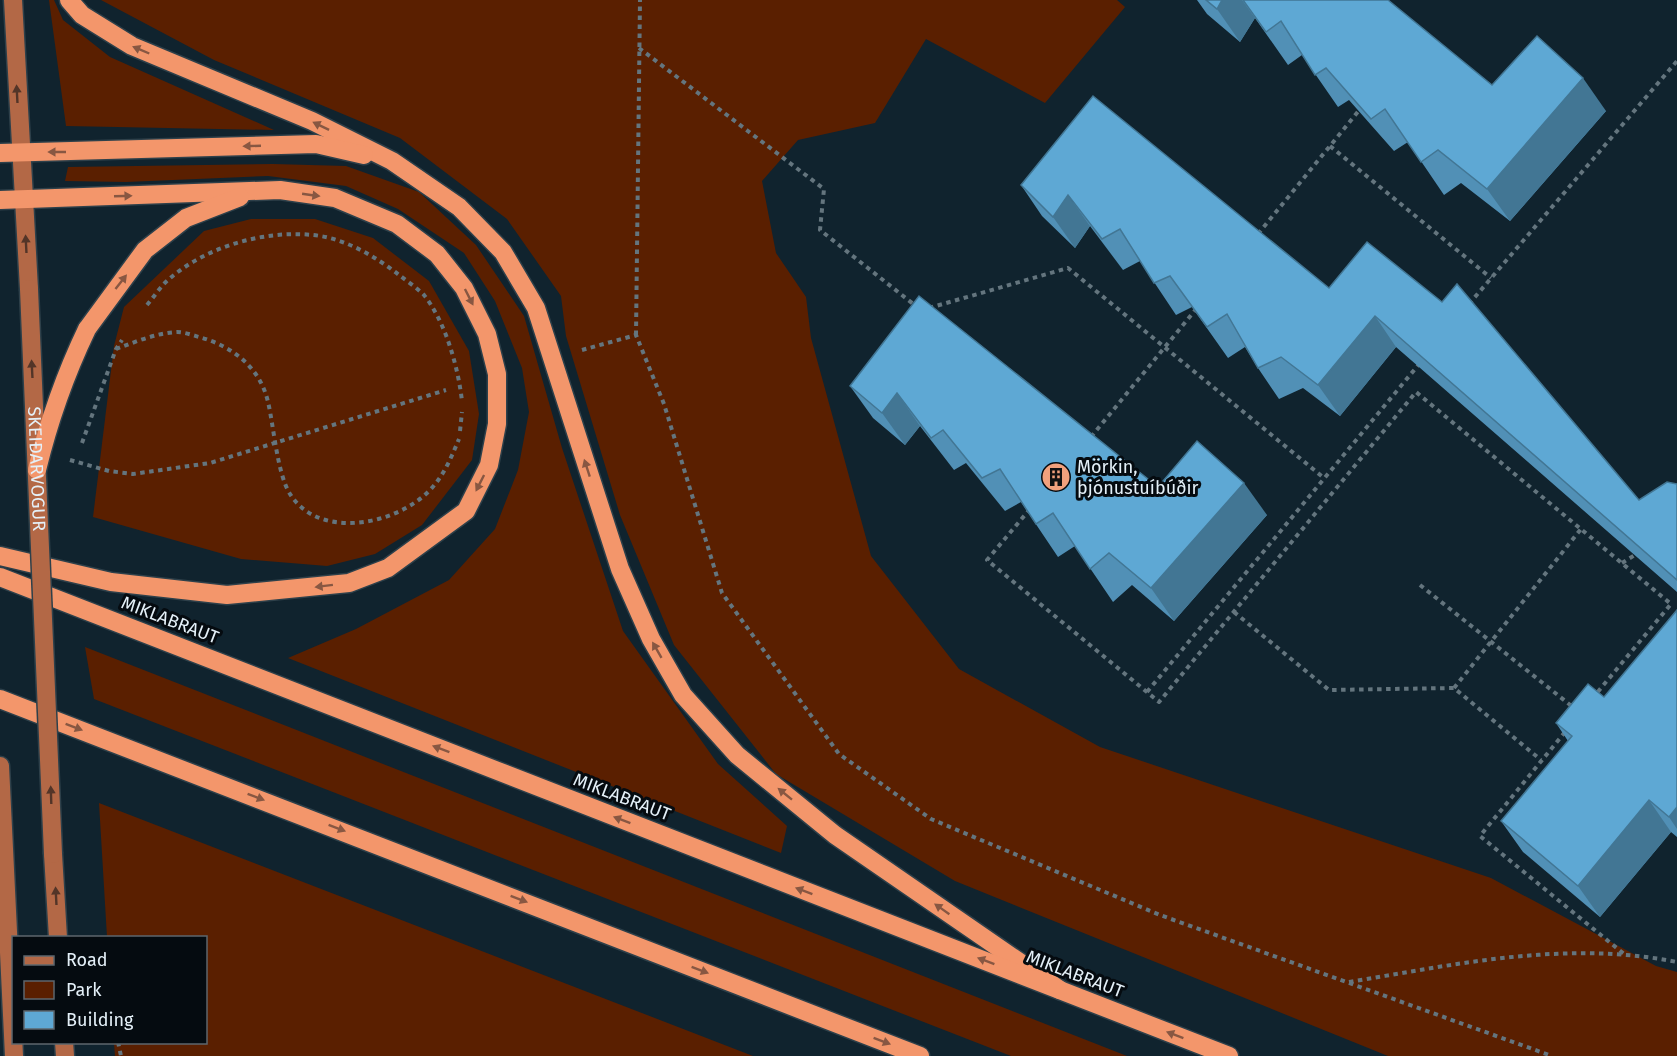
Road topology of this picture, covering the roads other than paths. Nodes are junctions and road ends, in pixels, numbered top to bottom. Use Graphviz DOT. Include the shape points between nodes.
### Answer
graph roads {
  1 [pos="13,0"];
  2 [pos="69,0"];
  3 [pos="20,152"];
  4 [pos="0,153"];
  5 [pos="392,161"];
  6 [pos="253,192"];
  7 [pos="0,200"];
  8 [pos="23,200"];
  9 [pos="36,470"];
  10 [pos="0,556"];
  11 [pos="0,577"];
  12 [pos="0,699"];
  13 [pos="0,766"];
  14 [pos="58,936"];
  15 [pos="1060,990"];
  16 [pos="12,1008"];
  17 [pos="921,1056"];
  18 [pos="1230,1056"];
  3 -- 1 [label="main road, SKEIÐARVOGUR, one-way"];
  5 -- 2 [label="highway, one-way" via="312,121 132,46 82,15"];
  3 -- 4 [label="highway"];
  5 -- 3 [label="highway, one-way" via="316,144"];
  3 -- 8 [label="main road, SKEIÐARVOGUR"];
  15 -- 5 [label="highway, one-way" via="835,835 737,755 683,695 651,639 620,569 536,308 503,252 459,207"];
  8 -- 6 [label="highway, one-way"];
  9 -- 6 [label="highway, one-way, bridge" via="63,378 87,329 145,250 186,218"];
  6 -- 10 [label="highway, one-way" via="280,190 335,198 398,224 437,254 464,288 487,334 497,374 497,424 489,465 466,511 388,568 349,583 299,589 227,595 111,582"];
  7 -- 8 [label="highway"];
  9 -- 8 [label="main road, SKEIÐARVOGUR, one-way, bridge"];
  14 -- 9 [label="main road, SKEIÐARVOGUR, one-way, bridge"];
  15 -- 11 [label="highway, MIKLABRAUT, one-way"];
  12 -- 17 [label="highway, one-way"];
  13 -- 16 [label="main road"];
  18 -- 15 [label="highway, MIKLABRAUT, one-way"];
}
